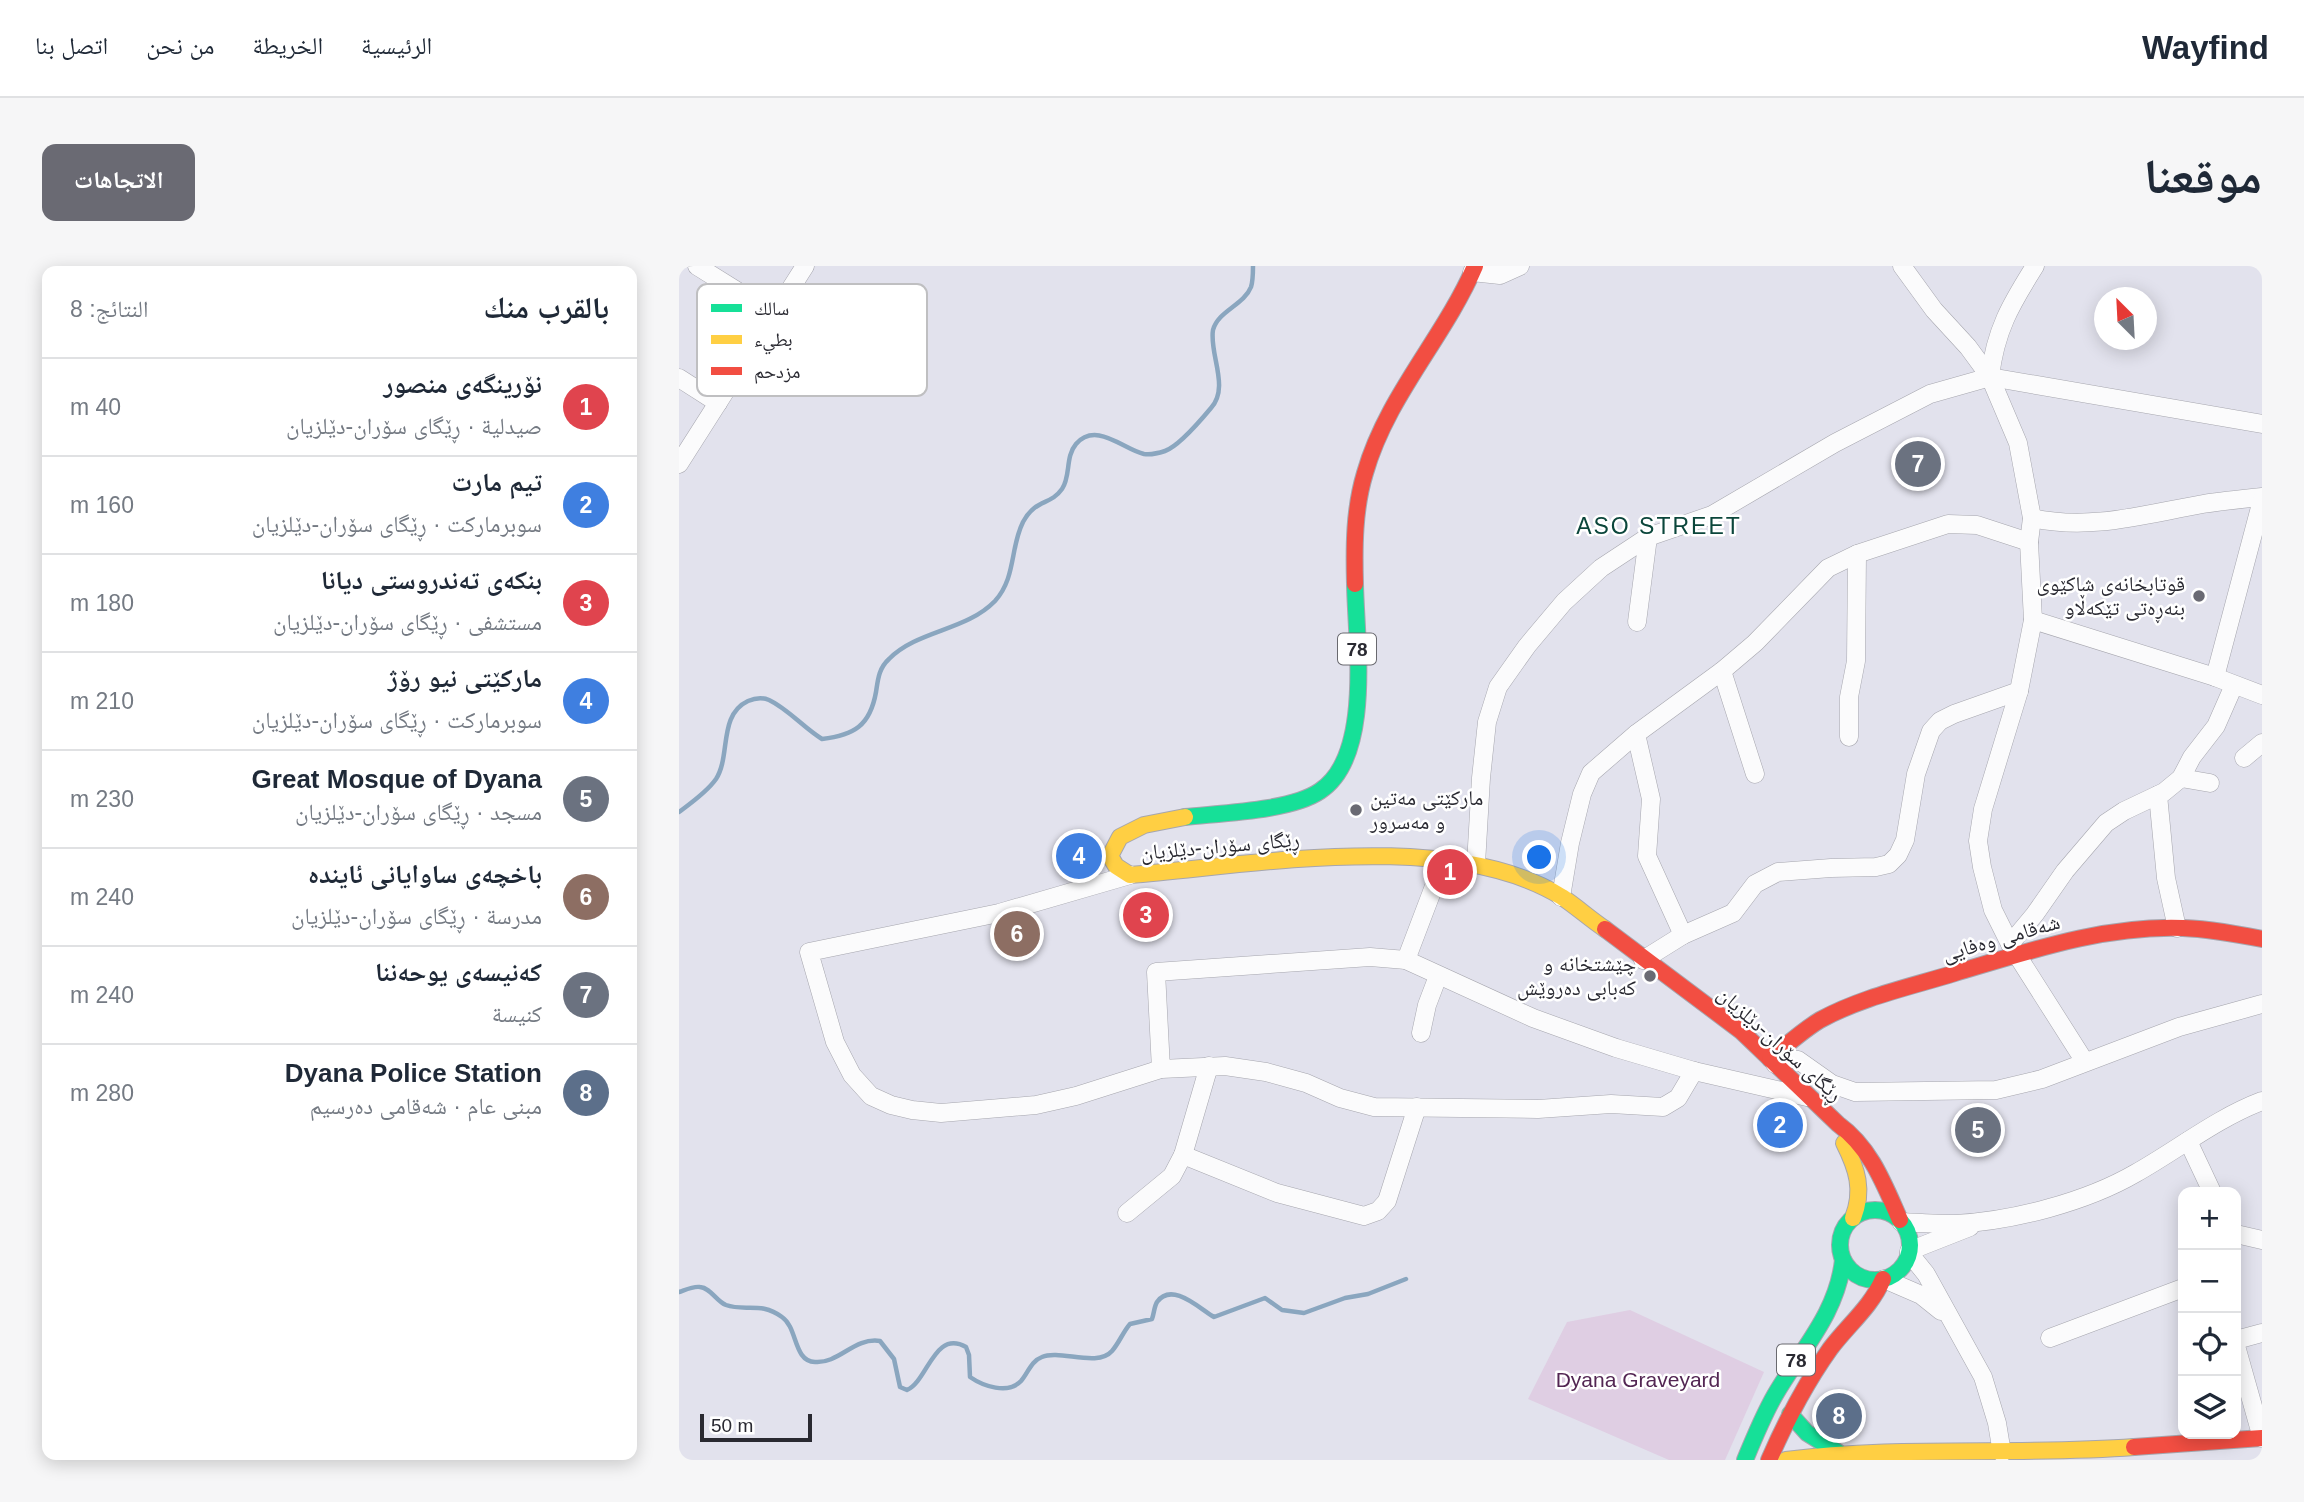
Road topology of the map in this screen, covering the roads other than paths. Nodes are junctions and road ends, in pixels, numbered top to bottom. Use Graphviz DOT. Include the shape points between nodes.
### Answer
graph roads {
  1 [pos="697,266"];
  2 [pos="804,266"];
  3 [pos="1520,266"];
  4 [pos="1902,266"];
  5 [pos="2035,266"];
  6 [pos="1473,269"];
  7 [pos="726,284"];
  8 [pos="793,284"];
  9 [pos="1990,377"];
  10 [pos="679,378"];
  11 [pos="697,390"];
  12 [pos="707,396"];
  13 [pos="722,396"];
  14 [pos="718,403"];
  15 [pos="2262,424"];
  16 [pos="679,464"];
  17 [pos="2262,498"];
  18 [pos="2032,518"];
  19 [pos="1648,537"];
  20 [pos="2029,542"];
  21 [pos="1857,554"];
  22 [pos="2033,620"];
  23 [pos="1637,622"];
  24 [pos="1723,671"];
  25 [pos="2215,677"];
  26 [pos="2234,685"];
  27 [pos="2019,691"];
  28 [pos="2262,695"];
  29 [pos="1636,734"];
  30 [pos="1849,737"];
  31 [pos="2262,743"];
  32 [pos="2243,758"];
  33 [pos="1755,774"];
  34 [pos="2181,778"];
  35 [pos="2210,783"];
  36 [pos="2158,795"];
  37 [pos="1444,860"];
  38 [pos="1476,864"];
  39 [pos="1131,875"];
  40 [pos="1561,897"];
  41 [pos="2178,928"];
  42 [pos="1683,935"];
  43 [pos="2262,939"];
  44 [pos="2014,949"];
  45 [pos="1406,960"];
  46 [pos="1643,960"];
  47 [pos="1438,976"];
  48 [pos="2262,1004"];
  49 [pos="1421,1033"];
  50 [pos="1772,1061"];
  51 [pos="2085,1062"];
  52 [pos="1209,1066"];
  53 [pos="1161,1069"];
  54 [pos="1694,1071"];
  55 [pos="1809,1097"];
  56 [pos="2262,1101"];
  57 [pos="1417,1107"];
  58 [pos="1838,1124"];
  59 [pos="2188,1141"];
  60 [pos="1183,1155"];
  61 [pos="2210,1187"];
  62 [pos="1127,1213"];
  63 [pos="1853,1218"];
  64 [pos="1901,1221"];
  65 [pos="1987,1221"];
  66 [pos="2241,1235"];
  67 [pos="2262,1240"];
  68 [pos="1909,1252"];
  69 [pos="1843,1260"];
  70 [pos="1883,1279"];
  71 [pos="2178,1290"];
  72 [pos="1951,1321"];
  73 [pos="2262,1333"];
  74 [pos="2050,1338"];
  75 [pos="2241,1339"];
  76 [pos="2241,1364"];
  77 [pos="1790,1414"];
  78 [pos="2262,1438"];
  79 [pos="1839,1452"];
  80 [pos="2002,1453"];
  81 [pos="2168,1453"];
  82 [pos="2072,1456"];
  83 [pos="1745,1460"];
  84 [pos="1769,1460"];
  85 [pos="1786,1460"];
  1 -- 7 [label="street"];
  2 -- 8 [label="street"];
  3 -- 6 [label="street" via="1500,275"];
  4 -- 9 [label="street"];
  5 -- 9 [label="street" via="1999,328"];
  6 -- 39 [label="main road, ڕێگای سۆران-دێلزیان / 78" via="1374,444 1359,497 1356,719 1338,777 1326,789 1285,804 1168,819 1133,830 1115,841 1110,856"];
  9 -- 15 [label="street"];
  9 -- 18 [label="street" via="2018,443"];
  9 -- 19 [label="street" via="1930,394 1712,515"];
  10 -- 11 [label="street"];
  12 -- 14 [label="street"];
  13 -- 14 [label="street"];
  14 -- 16 [label="street"];
  17 -- 18 [label="street" via="2104,523"];
  17 -- 25 [label="street"];
  18 -- 20 [label="street"];
  19 -- 23 [label="street"];
  19 -- 38 [label="street" via="1601,568 1564,602 1498,687 1486,733"];
  20 -- 21 [label="street" via="1977,525 1948,524"];
  20 -- 22 [label="street"];
  21 -- 24 [label="street" via="1828,568"];
  21 -- 30 [label="street" via="1856,661 1849,697"];
  22 -- 25 [label="street"];
  22 -- 27 [label="street"];
  24 -- 29 [label="street"];
  24 -- 33 [label="street"];
  25 -- 26 [label="street"];
  26 -- 28 [label="street"];
  26 -- 34 [label="street" via="2216,726"];
  27 -- 42 [label="street" via="1954,714 1931,731 1916,774 1905,840 1889,864 1778,872 1755,884 1733,913"];
  27 -- 44 [label="street" via="1983,809 1978,841 1993,910"];
  29 -- 40 [label="street" via="1591,773 1576,818"];
  29 -- 42 [label="street" via="1651,799 1647,856"];
  31 -- 32 [label="street"];
  34 -- 35 [label="street"];
  34 -- 36 [label="street"];
  36 -- 41 [label="street" via="2166,878"];
  36 -- 44 [label="street" via="2106,823 2065,872"];
  37 -- 38 [label="main road, ڕێگای سۆران-دێلزیان"];
  37 -- 39 [label="main road, ڕێگای سۆران-دێلزیان" via="1349,856"];
  37 -- 45 [label="street"];
  38 -- 40 [label="main road, ڕێگای سۆران-دێلزیان" via="1515,875"];
  39 -- 53 [label="street" via="999,913 809,952 835,1042 852,1075 871,1096 891,1105 941,1113 1036,1105"];
  40 -- 46 [label="main road, ڕێگای سۆران-دێلزیان"];
  41 -- 43 [label="main road, شەقامی وەفایی"];
  41 -- 44 [label="main road, شەقامی وەفایی" via="2108,932"];
  42 -- 46 [label="street"];
  44 -- 50 [label="main road, شەقامی وەفایی" via="1838,1011 1803,1032"];
  44 -- 51 [label="street"];
  45 -- 47 [label="street"];
  45 -- 53 [label="street" via="1370,957 1156,972"];
  46 -- 50 [label="main road, ڕێگای سۆران-دێلزیان" via="1741,1031"];
  47 -- 49 [label="street"];
  47 -- 54 [label="street" via="1616,1048"];
  48 -- 51 [label="street" via="2179,1027"];
  50 -- 51 [label="street" via="1798,1060 1832,1084 1867,1094 1996,1090"];
  50 -- 55 [label="main road, ڕێگای سۆران-دێلزیان"];
  52 -- 53 [label="street"];
  52 -- 57 [label="street" via="1266,1072 1374,1107"];
  52 -- 60 [label="street"];
  54 -- 55 [label="street"];
  54 -- 57 [label="street" via="1678,1098 1663,1107"];
  55 -- 58 [label="main road, ڕێگای سۆران-دێلزیان"];
  56 -- 59 [label="street"];
  57 -- 60 [label="street" via="1387,1201 1364,1216 1276,1192"];
  58 -- 63 [label="main road, ڕێگای سۆران-دێلزیان" via="1860,1179 1860,1199"];
  58 -- 64 [label="main road, ڕێگای سۆران-دێلزیان" via="1867,1151"];
  59 -- 61 [label="street"];
  59 -- 65 [label="street" via="2102,1190"];
  60 -- 62 [label="street" via="1172,1176"];
  63 -- 64 [label="main road" via="1877,1210"];
  63 -- 69 [label="main road" via="1842,1233"];
  64 -- 65 [label="street"];
  64 -- 68 [label="main road" via="1908,1233"];
  65 -- 68 [label="street"];
  66 -- 67 [label="street"];
  68 -- 70 [label="main road" via="1900,1270"];
  68 -- 72 [label="street"];
  69 -- 70 [label="main road" via="1860,1277"];
  69 -- 83 [label="main road, 78" via="1831,1308 1778,1390"];
  70 -- 72 [label="street" via="1921,1295"];
  70 -- 77 [label="main road, 78" via="1874,1300 1833,1345"];
  71 -- 74 [label="street"];
  72 -- 80 [label="street" via="1983,1377"];
  73 -- 75 [label="street"];
  76 -- 78 [label="street"];
  77 -- 79 [label="main road" via="1817,1440"];
  77 -- 84 [label="main road, 78"];
  78 -- 81 [label="main road"];
  79 -- 80 [label="main road"];
  79 -- 85 [label="main road"];
  80 -- 82 [label="main road"];
  81 -- 82 [label="main road"];
}
